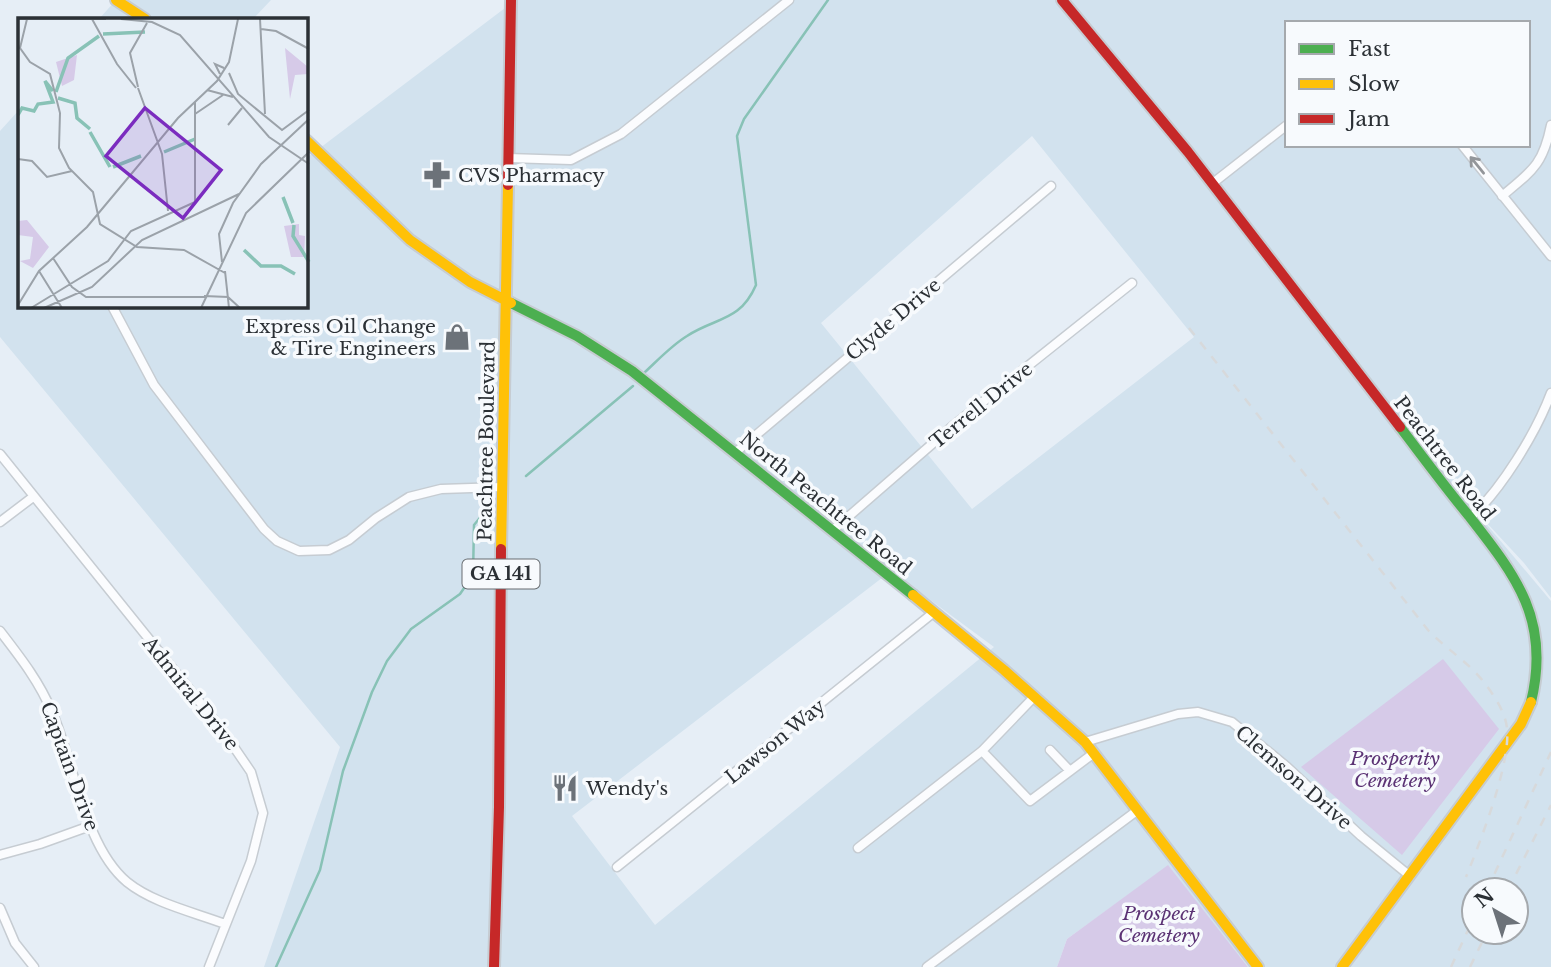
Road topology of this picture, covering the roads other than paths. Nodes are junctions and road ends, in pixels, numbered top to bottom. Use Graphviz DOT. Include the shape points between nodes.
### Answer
graph roads {
  1 [pos="116,0"];
  2 [pos="510,0"];
  3 [pos="789,0"];
  4 [pos="1062,0"];
  5 [pos="143,18"];
  6 [pos="1551,125"];
  7 [pos="1285,127"];
  8 [pos="308,142"];
  9 [pos="1464,147"];
  10 [pos="508,158"];
  11 [pos="1213,183"];
  12 [pos="1051,186"];
  13 [pos="1502,196"];
  14 [pos="1551,256"];
  15 [pos="1132,283"];
  16 [pos="507,301"];
  17 [pos="113,308"];
  18 [pos="1551,393"];
  19 [pos="736,452"];
  20 [pos="0,454"];
  21 [pos="502,487"];
  22 [pos="33,497"];
  23 [pos="1470,518"];
  24 [pos="0,522"];
  25 [pos="833,530"];
  26 [pos="933,613"];
  27 [pos="0,631"];
  28 [pos="1034,697"];
  29 [pos="1084,741"];
  30 [pos="1050,750"];
  31 [pos="982,751"];
  32 [pos="1094,753"];
  33 [pos="1070,771"];
  34 [pos="1138,810"];
  35 [pos="90,826"];
  36 [pos="858,848"];
  37 [pos="0,855"];
  38 [pos="617,867"];
  39 [pos="1410,876"];
  40 [pos="0,908"];
  41 [pos="225,924"];
  42 [pos="34,967"];
  43 [pos="209,967"];
  44 [pos="494,967"];
  45 [pos="927,967"];
  46 [pos="1258,967"];
  47 [pos="1342,967"];
  1 -- 5 [label="main road"];
  2 -- 10 [label="main road, Peachtree Boulevard / GA 141"];
  3 -- 10 [label="street" via="611,140 570,160"];
  4 -- 11 [label="main road, Peachtree Road"];
  6 -- 13 [label="street" via="1536,168"];
  7 -- 11 [label="street"];
  8 -- 16 [label="main road, North Peachtree Road" via="410,240 470,282"];
  13 -- 9 [label="street, one-way"];
  10 -- 16 [label="main road, Peachtree Boulevard / GA 141"];
  11 -- 23 [label="main road, Peachtree Road"];
  12 -- 19 [label="street, Clyde Drive"];
  13 -- 14 [label="street"];
  15 -- 25 [label="street, Terrell Drive" via="954,425"];
  16 -- 19 [label="main road, North Peachtree Road" via="577,336 632,371"];
  16 -- 21 [label="main road, Peachtree Boulevard / GA 141"];
  17 -- 21 [label="street" via="171,411 277,541 299,551 337,547 409,497 441,489"];
  18 -- 23 [label="street" via="1488,502"];
  19 -- 25 [label="main road, North Peachtree Road"];
  20 -- 22 [label="street, Admiral Drive"];
  21 -- 44 [label="main road, Peachtree Boulevard / GA 141"];
  22 -- 24 [label="street"];
  22 -- 41 [label="street, Admiral Drive" via="223,731 251,772 263,813 251,861"];
  23 -- 39 [label="main road, Peachtree Road" via="1522,585 1536,612 1543,634 1541,673 1521,724"];
  25 -- 26 [label="main road, North Peachtree Road"];
  26 -- 28 [label="main road, North Peachtree Road"];
  26 -- 38 [label="street, Lawson Way"];
  27 -- 35 [label="street, Captain Drive" via="38,681"];
  28 -- 29 [label="main road, North Peachtree Road"];
  28 -- 31 [label="street"];
  29 -- 32 [label="main road, North Peachtree Road"];
  29 -- 39 [label="street, Clemson Drive" via="1198,712 1232,722"];
  30 -- 33 [label="street"];
  31 -- 33 [label="street" via="1030,801"];
  31 -- 36 [label="street"];
  32 -- 33 [label="street"];
  32 -- 34 [label="main road, North Peachtree Road"];
  34 -- 45 [label="street"];
  34 -- 46 [label="main road, North Peachtree Road"];
  35 -- 37 [label="street"];
  35 -- 41 [label="street, Captain Drive" via="128,883"];
  39 -- 47 [label="main road, Peachtree Road"];
  40 -- 42 [label="street" via="15,943"];
  41 -- 43 [label="street, Admiral Drive"];
}
